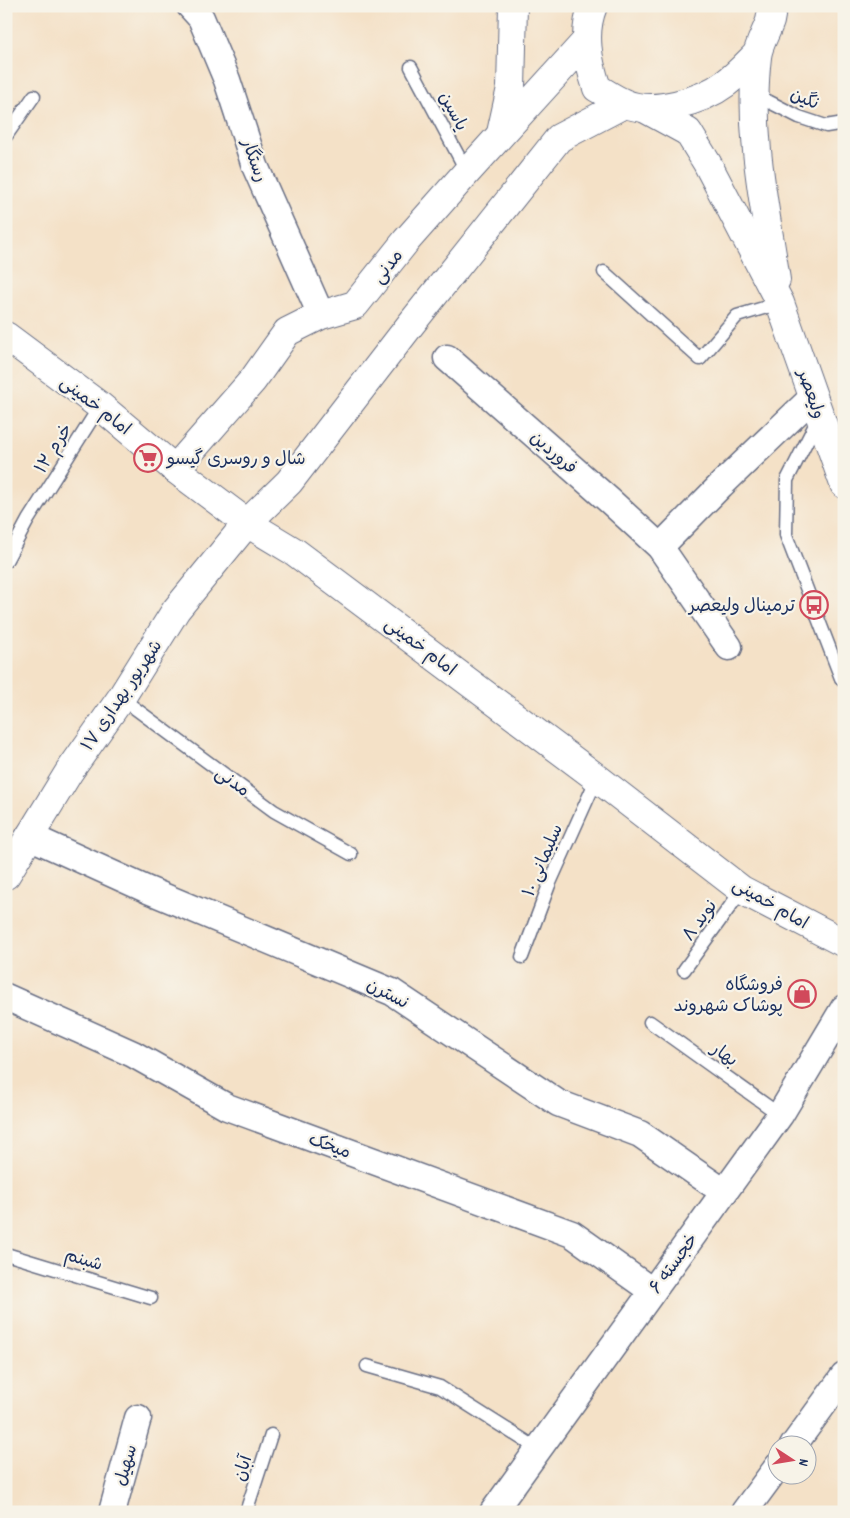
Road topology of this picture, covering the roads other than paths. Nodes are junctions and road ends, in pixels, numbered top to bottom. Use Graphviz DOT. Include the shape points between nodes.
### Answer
graph roads {
  1 [pos="190,6"];
  2 [pos="513,6"];
  3 [pos="772,6"];
  4 [pos="591,8"];
  5 [pos="587,40"];
  6 [pos="757,54"];
  7 [pos="411,67"];
  8 [pos="754,94"];
  9 [pos="34,96"];
  10 [pos="634,106"];
  11 [pos="844,123"];
  12 [pos="501,133"];
  13 [pos="6,136"];
  14 [pos="467,172"];
  15 [pos="604,272"];
  16 [pos="780,303"];
  17 [pos="321,315"];
  18 [pos="6,336"];
  19 [pos="447,358"];
  20 [pos="100,406"];
  21 [pos="816,407"];
  22 [pos="175,469"];
  23 [pos="844,484"];
  24 [pos="247,523"];
  25 [pos="660,547"];
  26 [pos="6,561"];
  27 [pos="730,647"];
  28 [pos="844,681"];
  29 [pos="121,698"];
  30 [pos="597,778"];
  31 [pos="29,836"];
  32 [pos="351,854"];
  33 [pos="6,875"];
  34 [pos="742,890"];
  35 [pos="844,944"];
  36 [pos="522,957"];
  37 [pos="684,970"];
  38 [pos="6,997"];
  39 [pos="844,1008"];
  40 [pos="650,1022"];
  41 [pos="780,1115"];
  42 [pos="724,1192"];
  43 [pos="6,1254"];
  44 [pos="652,1291"];
  45 [pos="151,1298"];
  46 [pos="367,1366"];
  47 [pos="844,1376"];
  48 [pos="138,1418"];
  49 [pos="271,1435"];
  50 [pos="800,1436"];
  51 [pos="538,1449"];
  52 [pos="768,1480"];
  53 [pos="112,1512"];
  54 [pos="246,1512"];
  55 [pos="493,1512"];
  56 [pos="744,1512"];
  1 -- 17 [label="street, رستگار" via="201,18 224,71 255,166"];
  2 -- 12 [label="main road" via="511,88"];
  3 -- 6 [label="main road"];
  4 -- 5 [label="main road"];
  5 -- 10 [label="main road" via="589,63 597,88"];
  5 -- 12 [label="main road, مدنی"];
  6 -- 8 [label="main road"];
  6 -- 10 [label="main road" via="725,84 700,97 680,104"];
  7 -- 14 [label="lane, یاسین"];
  8 -- 11 [label="lane, نگین" via="826,126"];
  8 -- 16 [label="main road" via="760,176"];
  9 -- 13 [label="lane"];
  10 -- 16 [label="main road" via="688,132"];
  10 -- 24 [label="main road" via="560,138 289,482"];
  12 -- 14 [label="main road, مدنی"];
  14 -- 17 [label="main road, مدنی" via="355,305"];
  15 -- 16 [label="lane" via="700,358 737,316"];
  16 -- 21 [label="main road, ولیعصر"];
  17 -- 22 [label="main road, مدنی" via="287,332 253,380"];
  18 -- 20 [label="main road, امام خمینی"];
  19 -- 25 [label="street, فروردین"];
  20 -- 22 [label="main road, امام خمینی"];
  20 -- 26 [label="lane, خرم ۱۲"];
  21 -- 23 [label="main road, ولیعصر"];
  21 -- 25 [label="street" via="721,485"];
  21 -- 28 [label="lane" via="787,480 786,535"];
  22 -- 24 [label="main road, امام خمینی"];
  24 -- 29 [label="main road, ۱۷ شهریور بهداری" via="176,610"];
  24 -- 30 [label="main road, امام خمینی" via="295,552"];
  25 -- 27 [label="street, فروردین"];
  29 -- 31 [label="main road, ۱۷ شهریور بهداری"];
  29 -- 32 [label="lane, مدنی" via="274,810"];
  30 -- 34 [label="main road, امام خمینی"];
  30 -- 36 [label="lane, سلیمانی ۱۰" via="549,885"];
  31 -- 33 [label="main road, ۱۷ شهریور بهداری"];
  31 -- 42 [label="street, نسترن" via="148,890 392,992 558,1103 640,1134"];
  34 -- 35 [label="main road, امام خمینی"];
  34 -- 37 [label="lane, نوید ۸"];
  38 -- 44 [label="street, میخک" via="133,1054 227,1107 572,1234"];
  39 -- 41 [label="street, خجسته ۶"];
  40 -- 41 [label="lane, بهار"];
  41 -- 42 [label="street, خجسته ۶"];
  42 -- 44 [label="street, خجسته ۶"];
  43 -- 45 [label="lane, شبنم"];
  44 -- 51 [label="street, خجسته ۶"];
  46 -- 51 [label="lane" via="440,1387"];
  47 -- 50 [label="street"];
  48 -- 53 [label="street, سهیل"];
  49 -- 54 [label="lane, آبان"];
  51 -- 55 [label="street, خجسته ۶"];
  52 -- 56 [label="street"];
}
